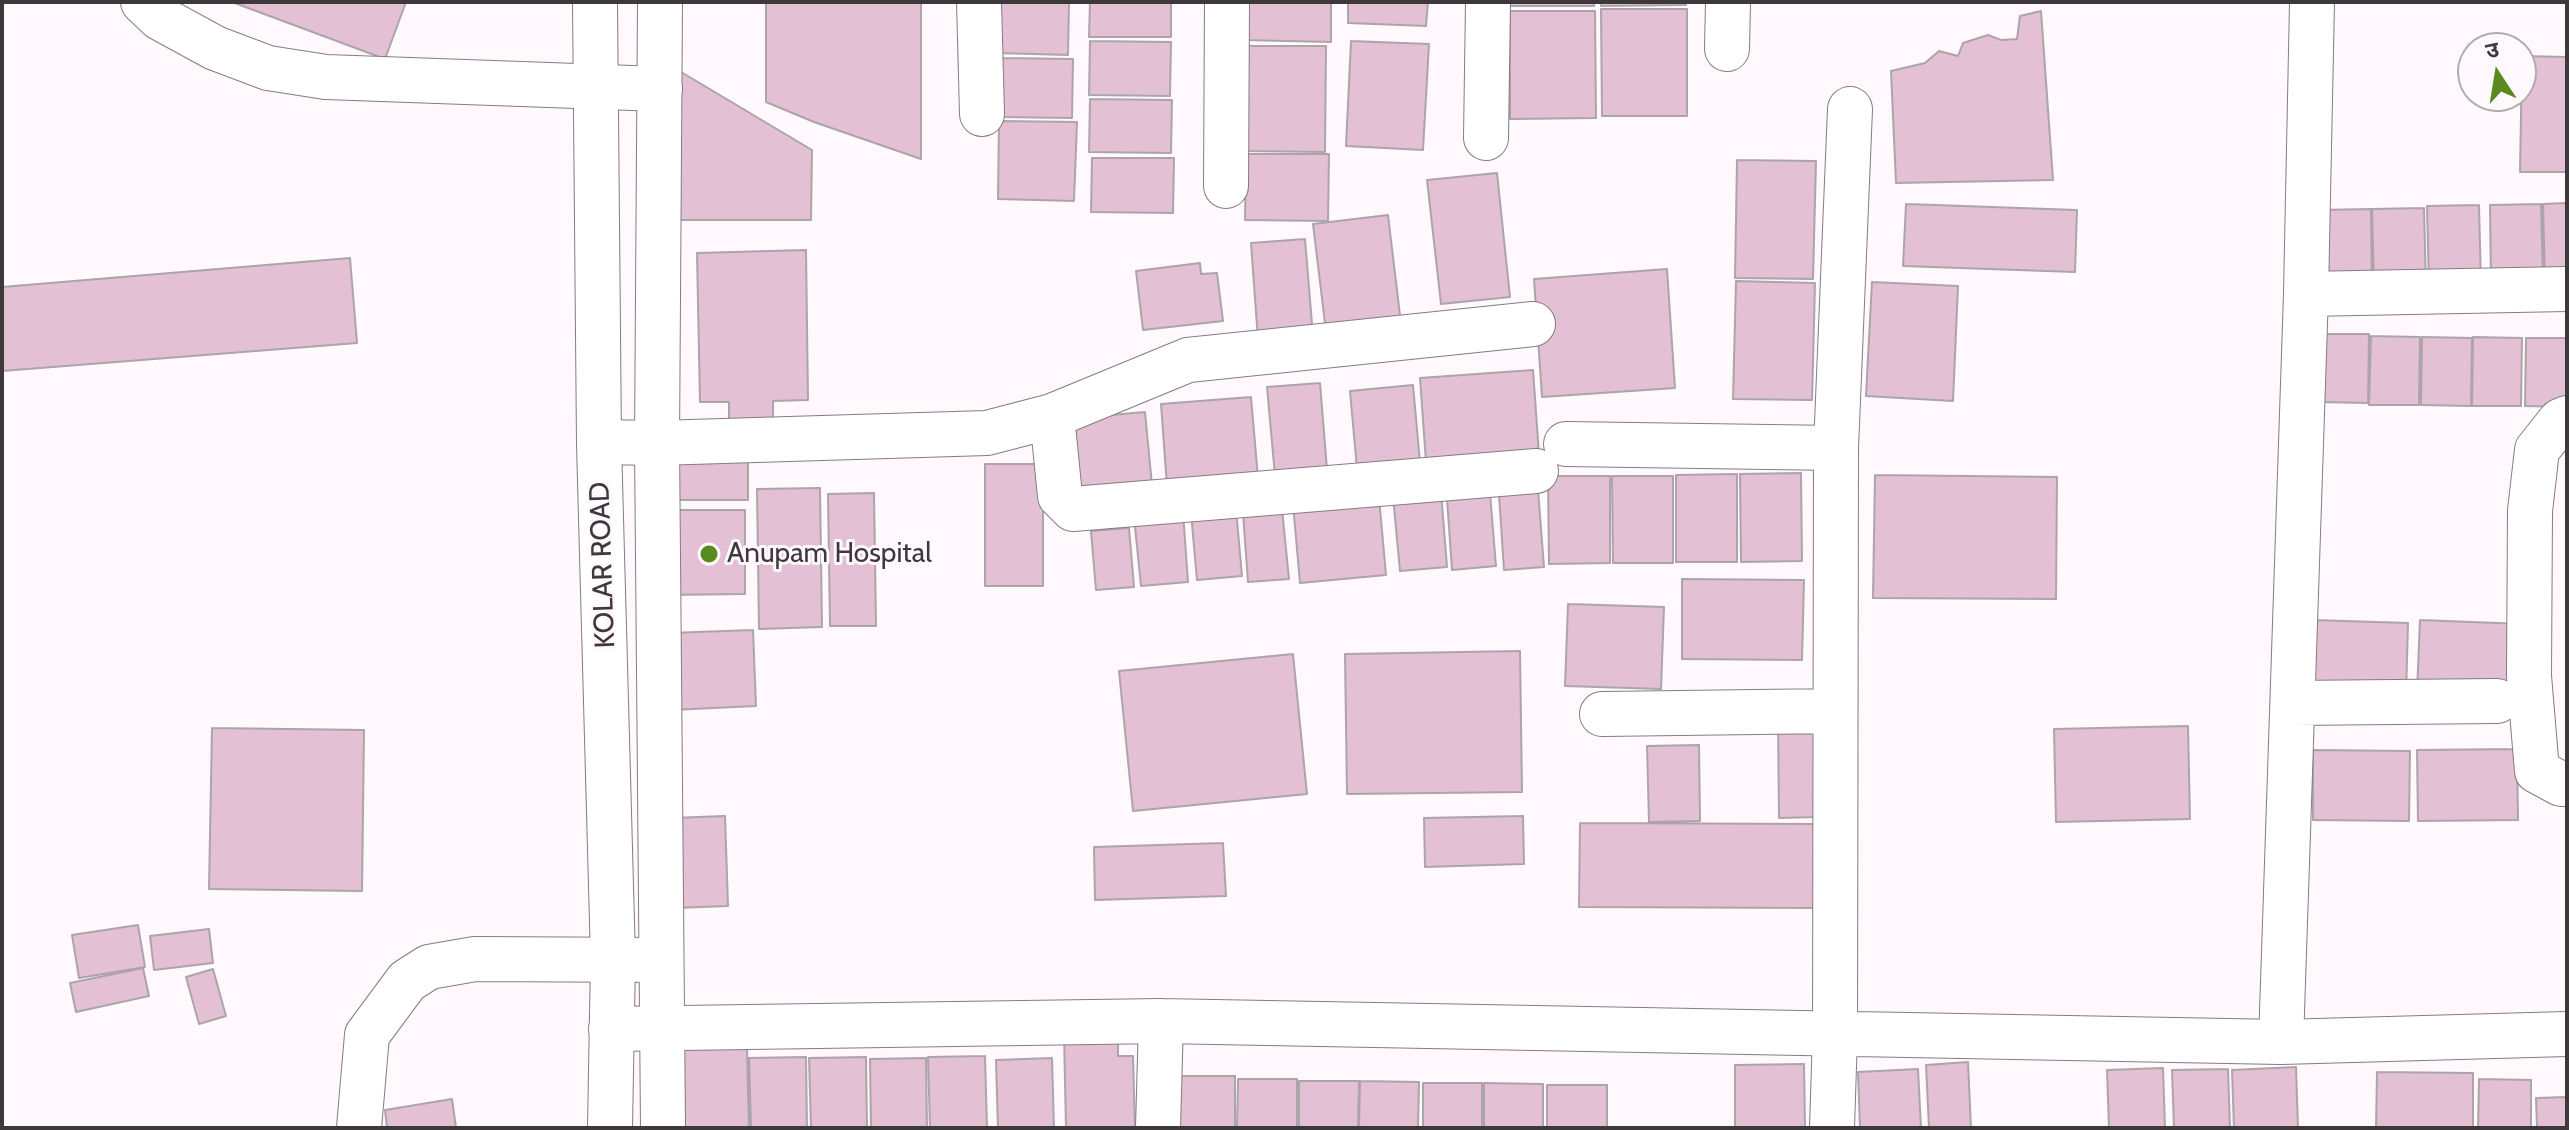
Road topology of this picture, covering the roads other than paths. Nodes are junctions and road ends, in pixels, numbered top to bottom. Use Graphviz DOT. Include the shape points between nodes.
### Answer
graph roads {
  1 [pos="143,2"];
  2 [pos="595,2"];
  3 [pos="660,2"];
  4 [pos="979,2"];
  5 [pos="1227,2"];
  6 [pos="1488,2"];
  7 [pos="1728,2"];
  8 [pos="2312,2"];
  9 [pos="1727,49"];
  10 [pos="595,87"];
  11 [pos="660,89"];
  12 [pos="1850,109"];
  13 [pos="982,114"];
  14 [pos="1486,138"];
  15 [pos="1226,186"];
  16 [pos="2567,289"];
  17 [pos="2306,294"];
  18 [pos="1533,324"];
  19 [pos="1052,416"];
  20 [pos="2567,418"];
  21 [pos="599,442"];
  22 [pos="657,443"];
  23 [pos="1836,448"];
  24 [pos="2497,701"];
  25 [pos="2293,703"];
  26 [pos="1834,711"];
  27 [pos="1602,714"];
  28 [pos="2567,784"];
  29 [pos="613,959"];
  30 [pos="661,960"];
  31 [pos="1161,1021"];
  32 [pos="661,1028"];
  33 [pos="611,1029"];
  34 [pos="2567,1034"];
  35 [pos="1835,1035"];
  36 [pos="2281,1042"];
  37 [pos="359,1128"];
  38 [pos="610,1128"];
  39 [pos="663,1128"];
  40 [pos="1158,1128"];
  41 [pos="1832,1128"];
  1 -- 10 [label="street" via="160,18 215,48 268,68 326,77"];
  2 -- 10 [label="street, KOLAR ROAD"];
  3 -- 11 [label="street, KOLAR ROAD"];
  4 -- 13 [label="street"];
  5 -- 15 [label="street"];
  6 -- 14 [label="street"];
  7 -- 9 [label="street"];
  8 -- 17 [label="street"];
  10 -- 11 [label="street"];
  10 -- 21 [label="street, KOLAR ROAD"];
  11 -- 22 [label="street, KOLAR ROAD"];
  12 -- 23 [label="street"];
  16 -- 17 [label="street"];
  17 -- 25 [label="street"];
  18 -- 19 [label="street" via="1188,360"];
  19 -- 22 [label="street" via="987,433"];
  19 -- 23 [label="street" via="1060,496 1073,509 1551,458"];
  20 -- 28 [label="street" via="2537,450 2530,511 2529,676 2537,771"];
  21 -- 22 [label="street"];
  21 -- 29 [label="street, KOLAR ROAD"];
  22 -- 30 [label="street, KOLAR ROAD"];
  23 -- 26 [label="street"];
  24 -- 25 [label="street"];
  25 -- 36 [label="street"];
  26 -- 27 [label="street"];
  26 -- 35 [label="street"];
  29 -- 30 [label="street"];
  29 -- 33 [label="street, KOLAR ROAD"];
  29 -- 37 [label="street" via="475,959 429,967 407,981 367,1035"];
  30 -- 32 [label="street, KOLAR ROAD"];
  31 -- 32 [label="street"];
  31 -- 35 [label="street"];
  31 -- 40 [label="street"];
  32 -- 33 [label="street"];
  32 -- 39 [label="street, KOLAR ROAD"];
  33 -- 38 [label="street, KOLAR ROAD"];
  34 -- 36 [label="street"];
  35 -- 36 [label="street"];
  35 -- 41 [label="street"];
}
